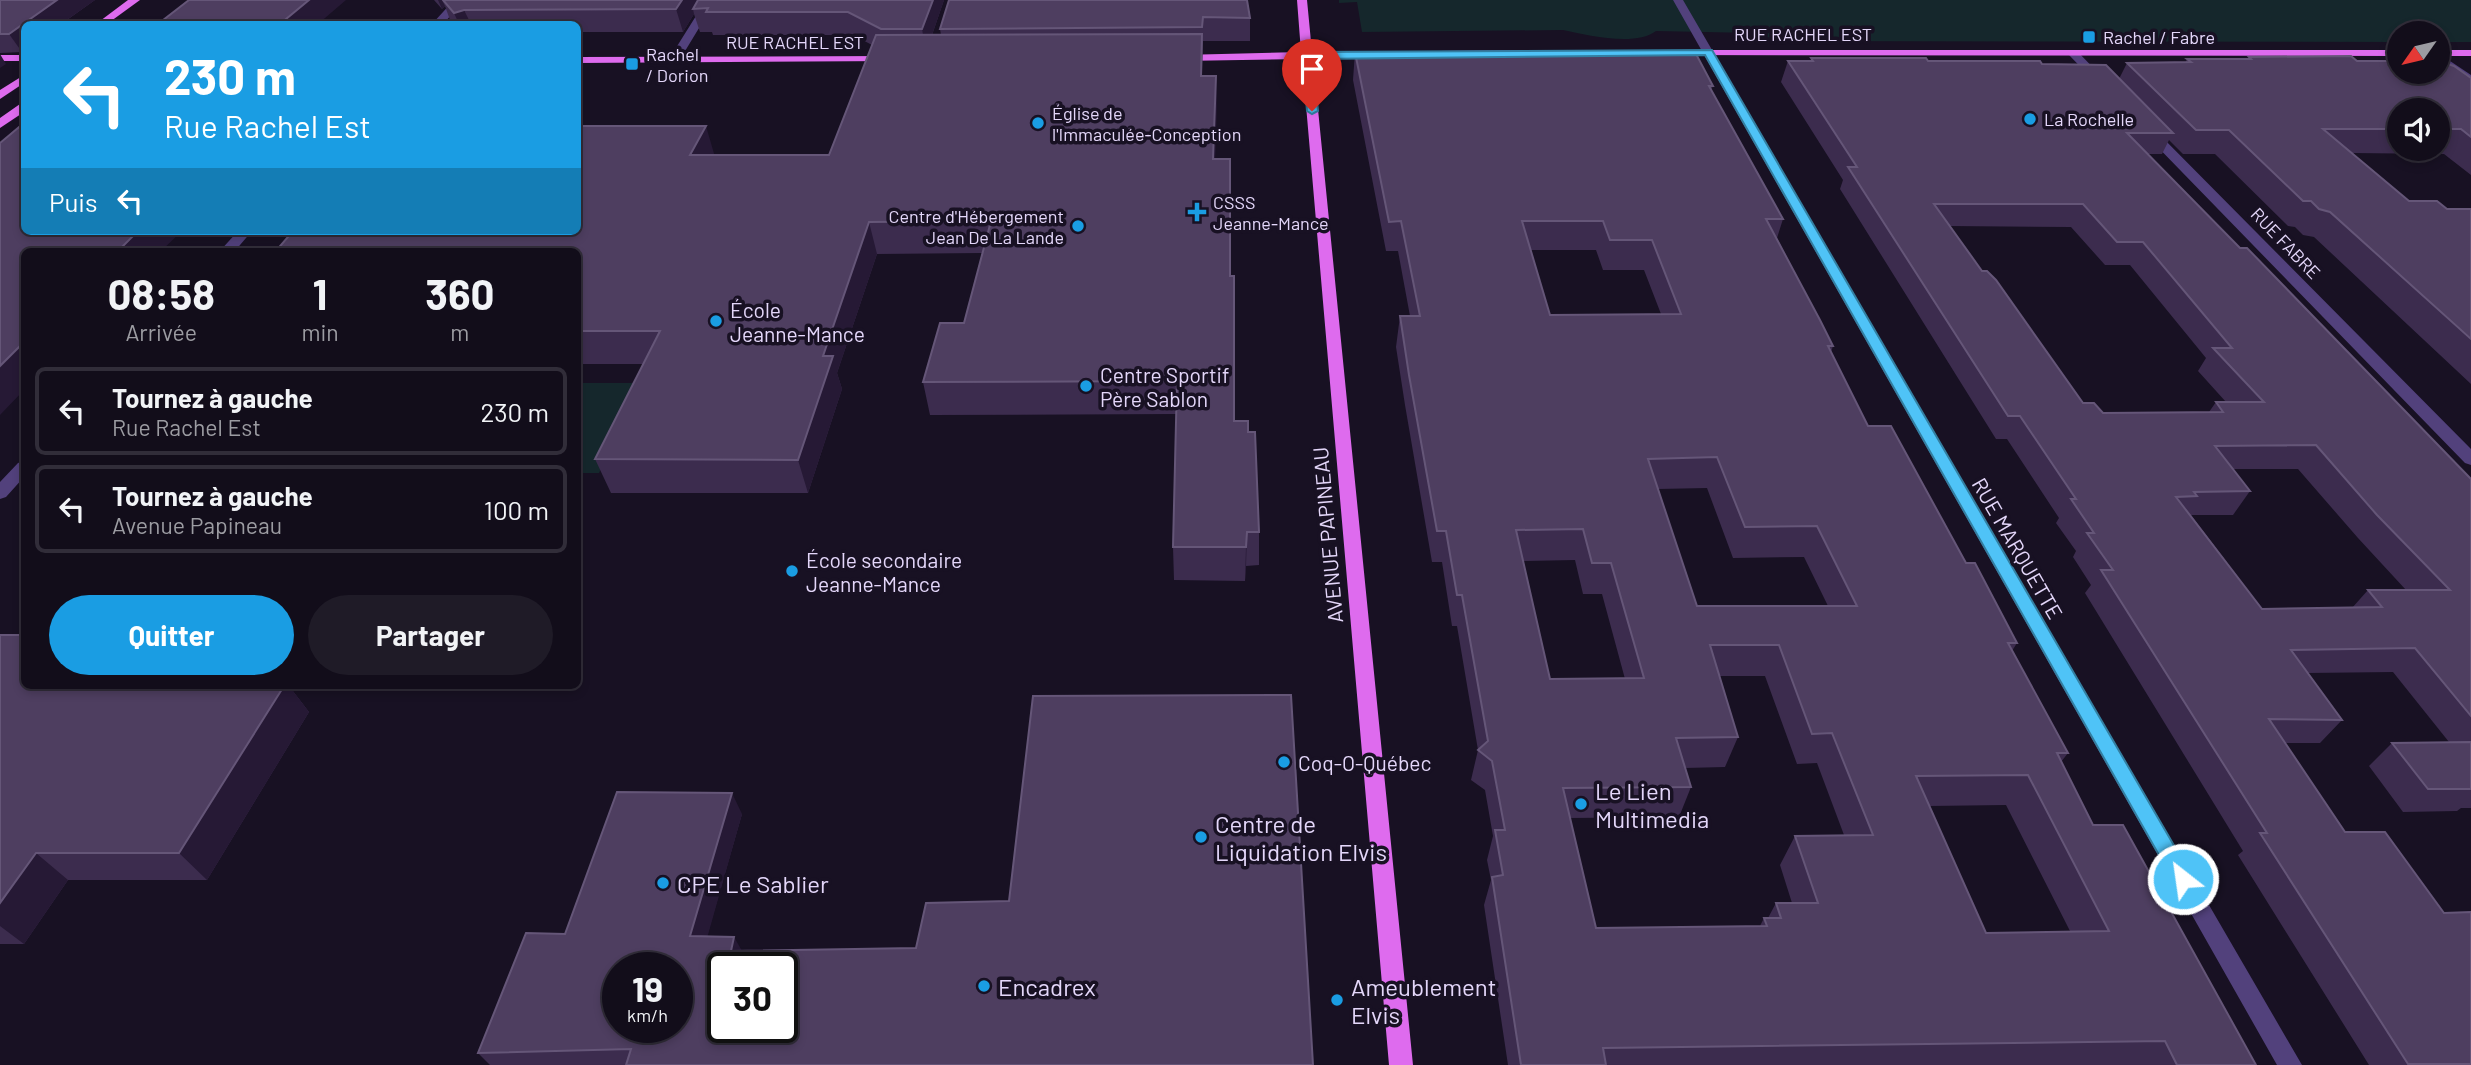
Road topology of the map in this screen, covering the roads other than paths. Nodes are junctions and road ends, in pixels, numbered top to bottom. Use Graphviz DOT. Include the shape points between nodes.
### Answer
graph roads {
  1 [pos="135,0"];
  2 [pos="460,0"];
  3 [pos="711,0"];
  4 [pos="1302,0"];
  5 [pos="1678,0"];
  6 [pos="105,21"];
  7 [pos="440,21"];
  8 [pos="1709,52"];
  9 [pos="1651,53"];
  10 [pos="1664,53"];
  11 [pos="2073,53"];
  12 [pos="2387,53"];
  13 [pos="2471,53"];
  14 [pos="1391,54"];
  15 [pos="1418,54"];
  16 [pos="2450,54"];
  17 [pos="1307,55"];
  18 [pos="0,58"];
  19 [pos="21,58"];
  20 [pos="1164,58"];
  21 [pos="675,59"];
  22 [pos="908,59"];
  23 [pos="581,60"];
  24 [pos="2450,64"];
  25 [pos="21,80"];
  26 [pos="2471,80"];
  27 [pos="2112,93"];
  28 [pos="0,95"];
  29 [pos="21,109"];
  30 [pos="2140,122"];
  31 [pos="0,124"];
  32 [pos="241,235"];
  33 [pos="230,248"];
  34 [pos="2471,459"];
  35 [pos="21,470"];
  36 [pos="0,494"];
  37 [pos="1401,1065"];
  38 [pos="2290,1065"];
  1 -- 6 [label="main road"];
  2 -- 7 [label="street"];
  3 -- 21 [label="street"];
  4 -- 17 [label="main road, AVENUE PAPINEAU"];
  5 -- 8 [label="street, RUE MARQUETTE"];
  8 -- 10 [label="main road, RUE RACHEL EST"];
  8 -- 11 [label="main road, RUE RACHEL EST"];
  8 -- 38 [label="street, RUE MARQUETTE"];
  9 -- 15 [label="main road"];
  11 -- 12 [label="main road, RUE RACHEL EST"];
  11 -- 27 [label="street"];
  13 -- 16 [label="main road"];
  14 -- 17 [label="main road"];
  17 -- 20 [label="main road"];
  17 -- 37 [label="main road, AVENUE PAPINEAU"];
  18 -- 19 [label="main road"];
  21 -- 22 [label="main road, RUE RACHEL EST"];
  21 -- 23 [label="main road, RUE RACHEL EST"];
  24 -- 26 [label="street"];
  25 -- 28 [label="main road"];
  29 -- 31 [label="main road"];
  30 -- 34 [label="street, RUE FABRE"];
  32 -- 33 [label="street"];
  35 -- 36 [label="street"];
}
